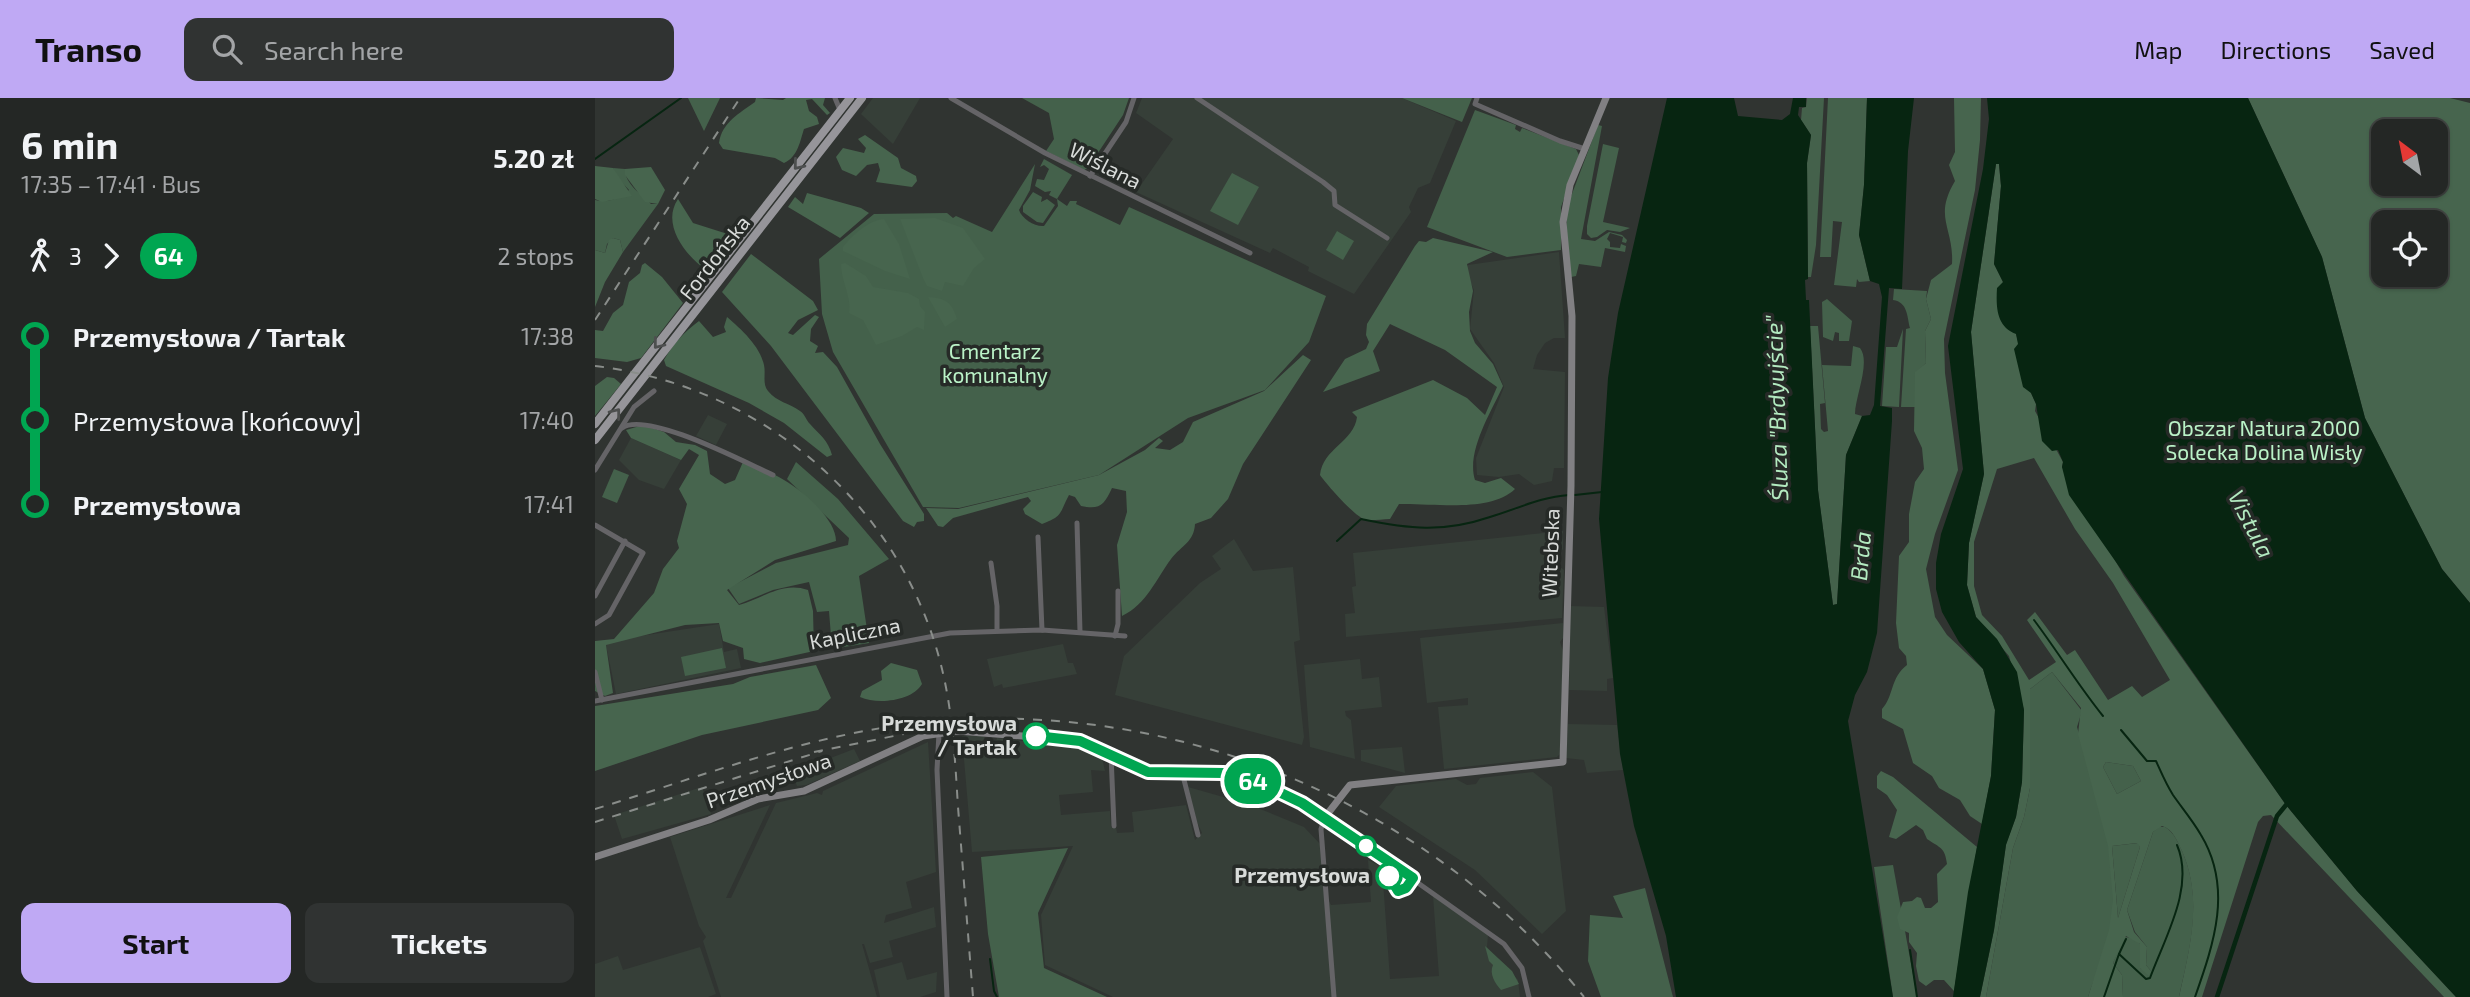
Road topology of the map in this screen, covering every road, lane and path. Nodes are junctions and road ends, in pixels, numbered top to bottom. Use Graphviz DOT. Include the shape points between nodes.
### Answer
graph roads {
  1 [pos="835,98"];
  2 [pos="850,98"];
  3 [pos="862,98"];
  4 [pos="951,98"];
  5 [pos="1134,98"];
  6 [pos="1197,98"];
  7 [pos="1604,99"];
  8 [pos="1476,101"];
  9 [pos="840,111"];
  10 [pos="1585,149"];
  11 [pos="1090,176"];
  12 [pos="1387,238"];
  13 [pos="1250,253"];
  14 [pos="654,391"];
  15 [pos="595,424"];
  16 [pos="622,428"];
  17 [pos="595,440"];
  18 [pos="595,470"];
  19 [pos="773,475"];
  20 [pos="1077,523"];
  21 [pos="595,525"];
  22 [pos="1038,537"];
  23 [pos="625,541"];
  24 [pos="991,563"];
  25 [pos="1118,591"];
  26 [pos="595,596"];
  27 [pos="595,624"];
  28 [pos="997,630"];
  29 [pos="1042,630"];
  30 [pos="1080,632"];
  31 [pos="1115,636"];
  32 [pos="1125,636"];
  33 [pos="595,671"];
  34 [pos="598,701"];
  35 [pos="939,733"];
  36 [pos="1111,755"];
  37 [pos="1182,772"];
  38 [pos="1325,817"];
  39 [pos="1114,826"];
  40 [pos="1198,835"];
  41 [pos="595,857"];
  42 [pos="947,997"];
  43 [pos="1333,997"];
  44 [pos="1529,997"];
  1 -- 9 [label="street"];
  2 -- 9 [label="main road, Fordońska"];
  17 -- 3 [label="main road, Fordońska, one-way"];
  4 -- 11 [label="street, Wiślana"];
  5 -- 11 [label="street" via="1126,122"];
  6 -- 12 [label="street" via="1323,182 1335,191 1335,205"];
  7 -- 10 [label="street, Witebska"];
  8 -- 10 [label="street"];
  9 -- 15 [label="main road, Fordońska, one-way"];
  10 -- 38 [label="street, Witebska" via="1567,194 1563,222 1572,316 1563,762 1350,785"];
  11 -- 13 [label="street, Wiślana"];
  14 -- 16 [label="street" via="634,407"];
  16 -- 18 [label="street"];
  16 -- 19 [label="street" via="634,423 693,437"];
  20 -- 30 [label="street"];
  21 -- 23 [label="street"];
  22 -- 29 [label="street"];
  23 -- 26 [label="street"];
  23 -- 27 [label="street" via="643,553 606,619"];
  24 -- 28 [label="street"];
  25 -- 31 [label="street"];
  28 -- 29 [label="street, Kapliczna"];
  28 -- 34 [label="street, Kapliczna" via="880,644"];
  29 -- 30 [label="street, Kapliczna"];
  30 -- 31 [label="street, Kapliczna"];
  31 -- 32 [label="street, Kapliczna"];
  33 -- 34 [label="street"];
  35 -- 36 [label="street, Przemysłowa" via="1060,738"];
  35 -- 41 [label="street, Przemysłowa" via="804,791 758,799"];
  35 -- 42 [label="street"];
  36 -- 37 [label="street, Przemysłowa" via="1141,770"];
  36 -- 39 [label="street"];
  37 -- 38 [label="street, Przemysłowa" via="1240,776 1290,796"];
  37 -- 40 [label="street"];
  38 -- 43 [label="street" via="1321,829"];
  38 -- 44 [label="street, Przemysłowa" via="1507,946 1523,968"];
}
